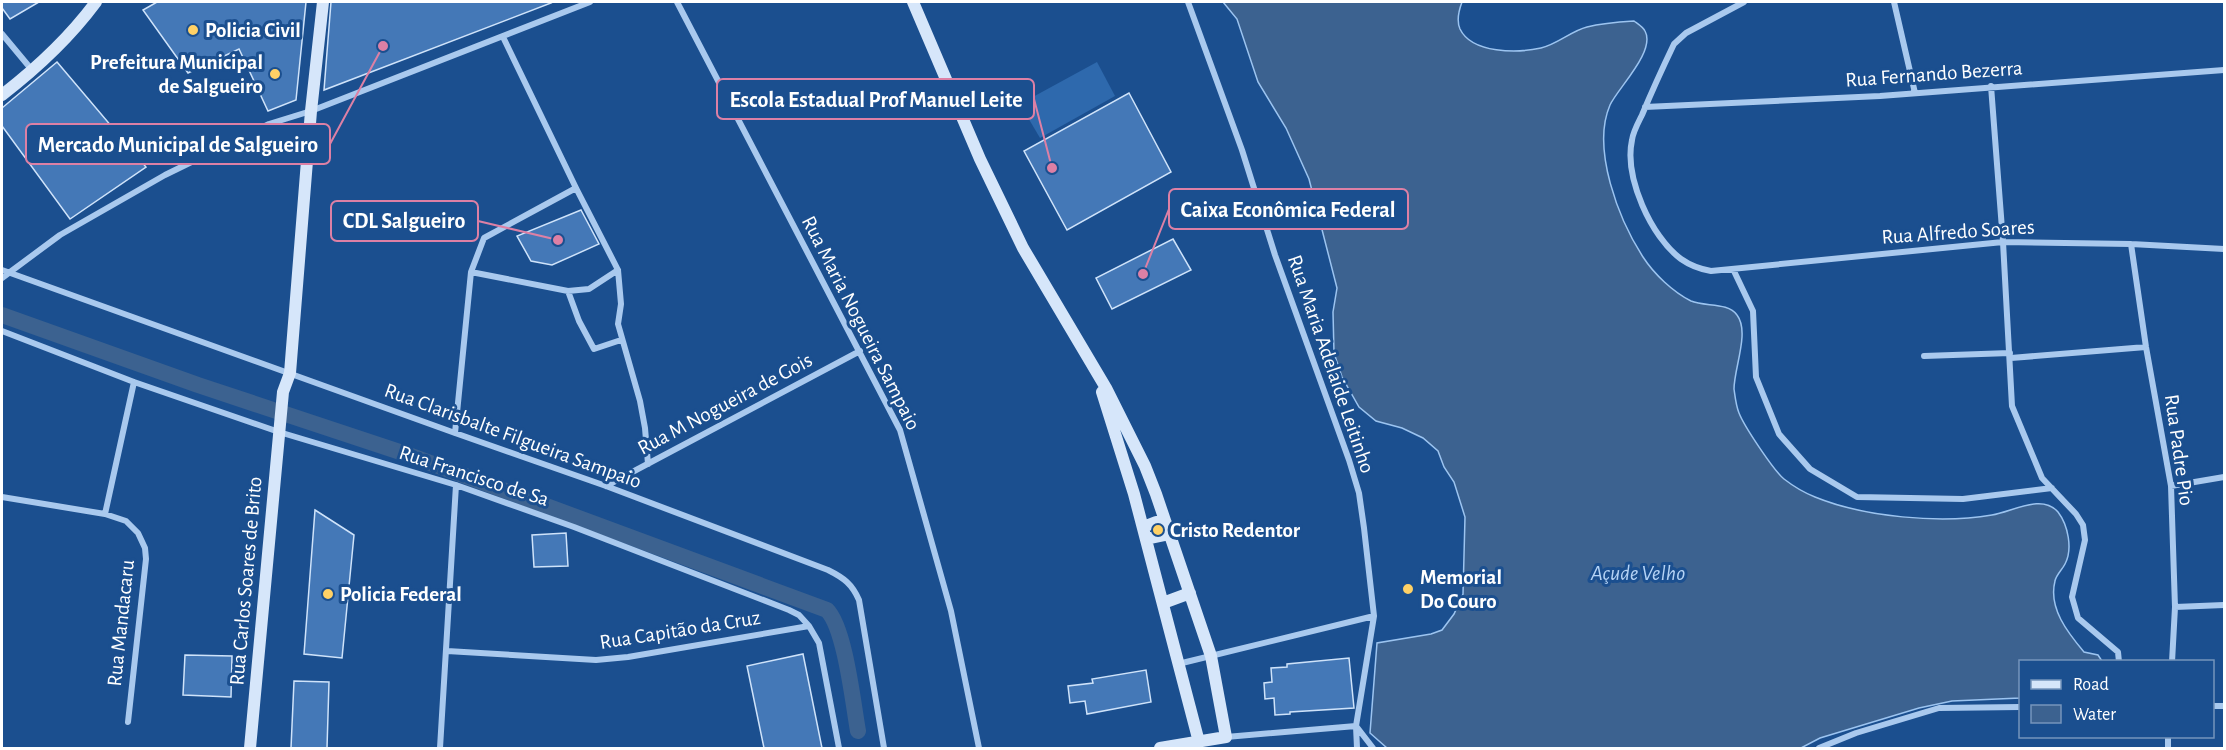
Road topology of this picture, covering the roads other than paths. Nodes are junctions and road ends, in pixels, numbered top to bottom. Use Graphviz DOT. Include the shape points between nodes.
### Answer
graph roads {
  1 [pos="96,2"];
  2 [pos="323,2"];
  3 [pos="590,2"];
  4 [pos="677,2"];
  5 [pos="913,2"];
  6 [pos="1188,2"];
  7 [pos="1744,2"];
  8 [pos="1894,2"];
  9 [pos="2,34"];
  10 [pos="503,37"];
  11 [pos="2224,70"];
  12 [pos="33,72"];
  13 [pos="1991,86"];
  14 [pos="1915,93"];
  15 [pos="2,95"];
  16 [pos="1645,107"];
  17 [pos="311,111"];
  18 [pos="576,188"];
  19 [pos="2003,242"];
  20 [pos="2131,244"];
  21 [pos="2224,249"];
  22 [pos="1733,269"];
  23 [pos="618,270"];
  24 [pos="4,271"];
  25 [pos="471,272"];
  26 [pos="2,278"];
  27 [pos="568,291"];
  28 [pos="2,331"];
  29 [pos="621,340"];
  30 [pos="2146,346"];
  31 [pos="860,351"];
  32 [pos="1924,356"];
  33 [pos="2011,356"];
  34 [pos="1095,368"];
  35 [pos="290,373"];
  36 [pos="134,382"];
  37 [pos="279,432"];
  38 [pos="455,433"];
  39 [pos="648,464"];
  40 [pos="2224,477"];
  41 [pos="456,485"];
  42 [pos="606,486"];
  43 [pos="2171,486"];
  44 [pos="2052,488"];
  45 [pos="2,497"];
  46 [pos="105,514"];
  47 [pos="1168,528"];
  48 [pos="1145,533"];
  49 [pos="1190,593"];
  50 [pos="1162,603"];
  51 [pos="2224,605"];
  52 [pos="2175,607"];
  53 [pos="1374,616"];
  54 [pos="809,626"];
  55 [pos="447,651"];
  56 [pos="1211,656"];
  57 [pos="2119,660"];
  58 [pos="2172,660"];
  59 [pos="1178,664"];
  60 [pos="2019,707"];
  61 [pos="128,722"];
  62 [pos="1356,726"];
  63 [pos="1226,737"];
  64 [pos="1199,742"];
  65 [pos="250,748"];
  66 [pos="440,748"];
  67 [pos="839,748"];
  68 [pos="884,748"];
  69 [pos="979,748"];
  70 [pos="1160,748"];
  71 [pos="1357,748"];
  72 [pos="1373,748"];
  73 [pos="1819,748"];
  1 -- 12 [label="main road"];
  2 -- 17 [label="main road"];
  3 -- 10 [label="street"];
  4 -- 31 [label="street, Rua Maria Nogueira Sampaio"];
  5 -- 34 [label="main road" via="1023,248"];
  6 -- 53 [label="street, Rua Maria Adelaide Leitinho" via="1359,493"];
  7 -- 16 [label="street" via="1686,33 1674,44"];
  8 -- 14 [label="street"];
  9 -- 12 [label="street"];
  10 -- 17 [label="street"];
  10 -- 18 [label="street"];
  11 -- 13 [label="street, Rua Fernando Bezerra"];
  12 -- 15 [label="main road"];
  13 -- 14 [label="street, Rua Fernando Bezerra"];
  13 -- 19 [label="street"];
  14 -- 16 [label="street, Rua Fernando Bezerra"];
  16 -- 22 [label="street, Rua Alfredo Soares" via="1632,140 1631,158 1636,187 1650,220 1666,244 1696,268"];
  17 -- 24 [label="street" via="269,124 165,175"];
  17 -- 35 [label="main road"];
  18 -- 23 [label="street"];
  18 -- 25 [label="street" via="484,238"];
  19 -- 20 [label="street, Rua Alfredo Soares"];
  19 -- 22 [label="street, Rua Alfredo Soares"];
  19 -- 33 [label="street"];
  20 -- 21 [label="street, Rua Alfredo Soares"];
  20 -- 30 [label="street, Rua Padre Pio"];
  22 -- 44 [label="street" via="1753,311 1756,377 1779,434 1810,469 1857,497 1963,499"];
  23 -- 27 [label="street" via="589,289"];
  23 -- 29 [label="street"];
  24 -- 26 [label="street"];
  24 -- 35 [label="street, Rua Clarisbalte Filgueira Sampaio"];
  25 -- 27 [label="street"];
  25 -- 38 [label="street"];
  27 -- 29 [label="street" via="594,349"];
  28 -- 36 [label="street, Rua Francisco de Sa"];
  29 -- 39 [label="street" via="640,401"];
  30 -- 33 [label="street"];
  30 -- 43 [label="street, Rua Padre Pio"];
  31 -- 39 [label="street, Rua M Nogueira de Gois"];
  31 -- 69 [label="street, Rua Maria Nogueira Sampaio" via="900,430 917,486 951,611"];
  32 -- 33 [label="street"];
  33 -- 44 [label="street" via="2012,406 2042,478"];
  34 -- 47 [label="main road" via="1137,447"];
  34 -- 48 [label="main road"];
  35 -- 37 [label="main road, Rua Carlos Soares de Brito" via="283,392"];
  35 -- 38 [label="street, Rua Clarisbalte Filgueira Sampaio"];
  36 -- 37 [label="street, Rua Francisco de Sa"];
  36 -- 46 [label="street"];
  37 -- 41 [label="street, Rua Francisco de Sa"];
  37 -- 65 [label="main road, Rua Carlos Soares de Brito"];
  38 -- 42 [label="street, Rua Clarisbalte Filgueira Sampaio"];
  39 -- 42 [label="street, Rua M Nogueira de Gois"];
  40 -- 43 [label="street"];
  41 -- 54 [label="street, Rua Francisco de Sa" via="789,610"];
  41 -- 55 [label="street"];
  42 -- 68 [label="street, Rua Clarisbalte Filgueira Sampaio" via="845,578 859,600"];
  43 -- 52 [label="street, Rua Padre Pio"];
  44 -- 57 [label="street" via="2083,525 2085,540 2072,597 2078,618 2118,652"];
  45 -- 46 [label="street, Rua Mandacaru"];
  46 -- 61 [label="street, Rua Mandacaru" via="126,520 145,548"];
  47 -- 48 [label="main road"];
  47 -- 49 [label="main road"];
  48 -- 50 [label="main road"];
  49 -- 50 [label="main road"];
  49 -- 56 [label="main road"];
  50 -- 59 [label="main road"];
  51 -- 52 [label="street"];
  52 -- 58 [label="street, Rua Padre Pio"];
  53 -- 56 [label="street"];
  53 -- 62 [label="street, Rua Maria Adelaide Leitinho"];
  54 -- 55 [label="street, Rua Capitão da Cruz" via="607,659"];
  54 -- 67 [label="street, Rua Francisco de Sa" via="819,643"];
  55 -- 66 [label="street"];
  56 -- 59 [label="street"];
  56 -- 63 [label="main road"];
  59 -- 64 [label="main road"];
  60 -- 73 [label="street" via="1939,708"];
  62 -- 63 [label="street"];
  62 -- 71 [label="street, Rua Maria Adelaide Leitinho"];
  62 -- 72 [label="street"];
  63 -- 64 [label="main road"];
  64 -- 70 [label="main road"];
}
